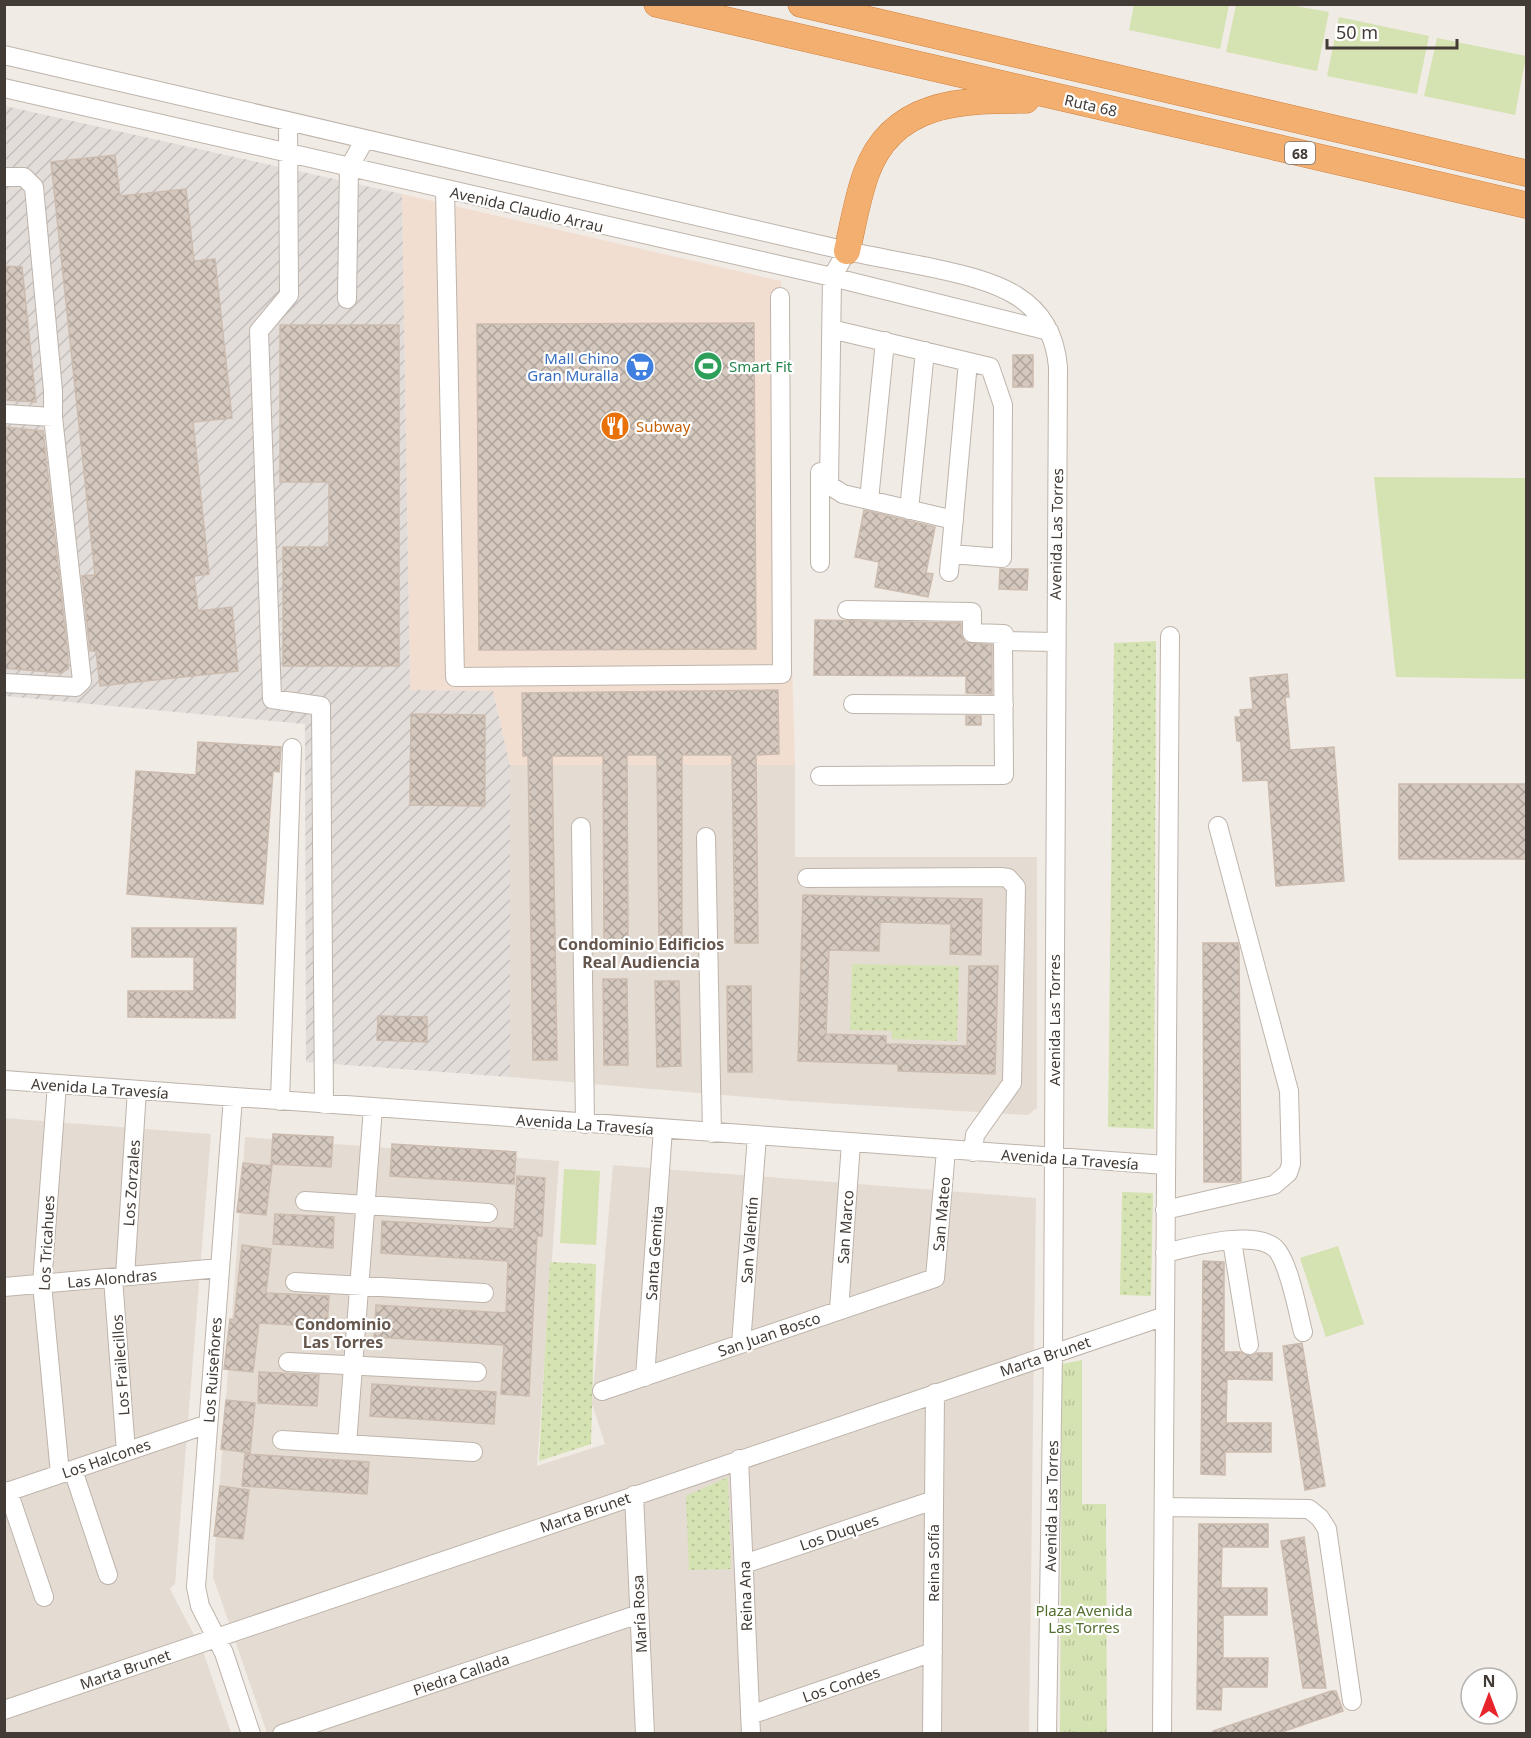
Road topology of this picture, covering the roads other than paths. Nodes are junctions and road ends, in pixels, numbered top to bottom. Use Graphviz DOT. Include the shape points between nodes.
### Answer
graph roads {
  1 [pos="657,4"];
  2 [pos="801,4"];
  3 [pos="4,55"];
  4 [pos="4,88"];
  5 [pos="1074,101"];
  6 [pos="288,121"];
  7 [pos="365,139"];
  8 [pos="286,154"];
  9 [pos="1527,154"];
  10 [pos="1450,155"];
  11 [pos="349,168"];
  12 [pos="1527,173"];
  13 [pos="4,177"];
  14 [pos="445,190"];
  15 [pos="1527,205"];
  16 [pos="847,251"];
  17 [pos="832,277"];
  18 [pos="780,297"];
  19 [pos="347,299"];
  20 [pos="831,328"];
  21 [pos="1049,331"];
  22 [pos="885,341"];
  23 [pos="924,351"];
  24 [pos="968,362"];
  25 [pos="830,409"];
  26 [pos="4,414"];
  27 [pos="52,417"];
  28 [pos="868,500"];
  29 [pos="909,510"];
  30 [pos="954,520"];
  31 [pos="820,563"];
  32 [pos="847,610"];
  33 [pos="1170,636"];
  34 [pos="1003,641"];
  35 [pos="1055,642"];
  36 [pos="4,683"];
  37 [pos="853,704"];
  38 [pos="1004,705"];
  39 [pos="292,748"];
  40 [pos="820,777"];
  41 [pos="1218,826"];
  42 [pos="581,827"];
  43 [pos="706,837"];
  44 [pos="807,878"];
  45 [pos="4,1080"];
  46 [pos="57,1084"];
  47 [pos="137,1090"];
  48 [pos="233,1098"];
  49 [pos="280,1101"];
  50 [pos="324,1104"];
  51 [pos="373,1108"];
  52 [pos="585,1124"];
  53 [pos="663,1130"];
  54 [pos="712,1133"];
  55 [pos="757,1136"];
  56 [pos="851,1143"];
  57 [pos="946,1150"];
  58 [pos="973,1152"];
  59 [pos="1053,1158"];
  60 [pos="1165,1165"];
  61 [pos="304,1201"];
  62 [pos="365,1205"];
  63 [pos="1165,1210"];
  64 [pos="488,1213"];
  65 [pos="1232,1241"];
  66 [pos="1165,1253"];
  67 [pos="220,1268"];
  68 [pos="119,1277"];
  69 [pos="935,1278"];
  70 [pos="295,1282"];
  71 [pos="42,1284"];
  72 [pos="359,1286"];
  73 [pos="4,1287"];
  74 [pos="484,1293"];
  75 [pos="839,1310"];
  76 [pos="1165,1316"];
  77 [pos="1303,1332"];
  78 [pos="741,1344"];
  79 [pos="1249,1345"];
  80 [pos="1053,1352"];
  81 [pos="288,1362"];
  82 [pos="353,1365"];
  83 [pos="477,1372"];
  84 [pos="645,1377"];
  85 [pos="602,1391"];
  86 [pos="935,1393"];
  87 [pos="208,1424"];
  88 [pos="282,1440"];
  89 [pos="347,1444"];
  90 [pos="126,1452"];
  91 [pos="473,1452"];
  92 [pos="740,1460"];
  93 [pos="67,1472"];
  94 [pos="7,1492"];
  95 [pos="634,1496"];
  96 [pos="934,1500"];
  97 [pos="1164,1507"];
  98 [pos="744,1564"];
  99 [pos="108,1575"];
  100 [pos="44,1597"];
  101 [pos="639,1614"];
  102 [pos="217,1638"];
  103 [pos="933,1652"];
  104 [pos="1352,1701"];
  105 [pos="4,1710"];
  106 [pos="751,1724"];
  107 [pos="642,1732"];
  108 [pos="251,1734"];
  109 [pos="282,1734"];
  110 [pos="932,1734"];
  111 [pos="1047,1734"];
  112 [pos="1162,1734"];
  1 -- 5 [label="highway, Ruta 68 / 68"];
  2 -- 10 [label="highway, 68"];
  3 -- 6 [label="street"];
  4 -- 8 [label="street, Avenida Claudio Arrau"];
  5 -- 15 [label="highway, Ruta 68 / 68"];
  5 -- 16 [label="highway" via="970,101 935,108 910,119 886,139 869,165"];
  6 -- 7 [label="street"];
  6 -- 8 [label="street"];
  7 -- 11 [label="street"];
  7 -- 16 [label="street"];
  8 -- 11 [label="street, Avenida Claudio Arrau"];
  8 -- 50 [label="street" via="289,295 259,331 272,699 321,706"];
  9 -- 10 [label="highway"];
  10 -- 12 [label="highway, 68"];
  11 -- 14 [label="street, Avenida Claudio Arrau"];
  11 -- 19 [label="street"];
  13 -- 27 [label="street" via="24,177 34,187"];
  14 -- 17 [label="street, Avenida Claudio Arrau"];
  14 -- 18 [label="street" via="455,677 782,674"];
  16 -- 17 [label="street"];
  16 -- 21 [label="street, Avenida Las Torres" via="978,278 1005,288 1036,311"];
  17 -- 20 [label="street"];
  17 -- 21 [label="street, Avenida Claudio Arrau"];
  20 -- 22 [label="street"];
  20 -- 25 [label="street"];
  21 -- 35 [label="street, Avenida Las Torres" via="1058,367"];
  22 -- 23 [label="street"];
  22 -- 28 [label="street"];
  23 -- 24 [label="street"];
  23 -- 29 [label="street"];
  24 -- 30 [label="street"];
  24 -- 30 [label="street" via="990,367 1003,405 1002,558 950,563"];
  25 -- 28 [label="street" via="829,485 843,494"];
  25 -- 31 [label="street" via="821,408"];
  26 -- 27 [label="street"];
  27 -- 36 [label="street" via="81,681 76,687"];
  28 -- 29 [label="street"];
  29 -- 30 [label="street"];
  32 -- 34 [label="street" via="972,612 972,633 1004,634"];
  33 -- 60 [label="street"];
  34 -- 35 [label="street"];
  34 -- 38 [label="street"];
  35 -- 59 [label="street, Avenida Las Torres"];
  37 -- 38 [label="street"];
  38 -- 40 [label="street" via="1004,775"];
  39 -- 49 [label="street"];
  41 -- 63 [label="street" via="1289,1091 1292,1164 1274,1185"];
  42 -- 52 [label="street"];
  43 -- 54 [label="street"];
  44 -- 58 [label="street" via="1001,877 1008,878 1016,887 1012,1083 975,1135"];
  45 -- 46 [label="street, Avenida La Travesía"];
  46 -- 47 [label="street, Avenida La Travesía"];
  46 -- 71 [label="street, Los Tricahues"];
  47 -- 48 [label="street, Avenida La Travesía"];
  47 -- 68 [label="street, Los Zorzales"];
  48 -- 49 [label="street, Avenida La Travesía"];
  48 -- 67 [label="street, Los Ruiseñores"];
  49 -- 50 [label="street, Avenida La Travesía"];
  50 -- 51 [label="street, Avenida La Travesía"];
  51 -- 52 [label="street, Avenida La Travesía"];
  51 -- 62 [label="street"];
  52 -- 53 [label="street, Avenida La Travesía"];
  53 -- 54 [label="street, Avenida La Travesía"];
  53 -- 84 [label="street, Santa Gemita"];
  54 -- 55 [label="street, Avenida La Travesía"];
  55 -- 56 [label="street, Avenida La Travesía"];
  55 -- 78 [label="street, San Valentín"];
  56 -- 57 [label="street, Avenida La Travesía"];
  56 -- 75 [label="street, San Marco"];
  57 -- 58 [label="street, Avenida La Travesía"];
  57 -- 69 [label="street, San Mateo"];
  58 -- 59 [label="street, Avenida La Travesía"];
  59 -- 60 [label="street, Avenida La Travesía"];
  59 -- 80 [label="street, Avenida Las Torres"];
  60 -- 63 [label="street"];
  61 -- 62 [label="street"];
  62 -- 64 [label="street"];
  62 -- 72 [label="street"];
  63 -- 66 [label="street"];
  65 -- 66 [label="street"];
  65 -- 77 [label="street" via="1258,1241 1275,1248 1283,1261"];
  65 -- 79 [label="street"];
  66 -- 76 [label="street"];
  67 -- 68 [label="street, Las Alondras"];
  67 -- 87 [label="street, Los Ruiseñores"];
  68 -- 71 [label="street, Las Alondras"];
  68 -- 90 [label="street, Los Frailecillos"];
  69 -- 75 [label="street, San Juan Bosco"];
  70 -- 72 [label="street"];
  71 -- 73 [label="street, Las Alondras"];
  71 -- 93 [label="street, Los Tricahues"];
  72 -- 74 [label="street"];
  72 -- 82 [label="street"];
  75 -- 78 [label="street, San Juan Bosco"];
  76 -- 80 [label="street, Marta Brunet"];
  76 -- 97 [label="street"];
  78 -- 84 [label="street, San Juan Bosco"];
  80 -- 86 [label="street, Marta Brunet"];
  80 -- 111 [label="street, Avenida Las Torres"];
  81 -- 82 [label="street"];
  82 -- 83 [label="street"];
  82 -- 89 [label="street"];
  84 -- 85 [label="street, San Juan Bosco"];
  86 -- 92 [label="street, Marta Brunet"];
  86 -- 96 [label="street, Reina Sofía"];
  87 -- 90 [label="street, Los Halcones"];
  87 -- 102 [label="street, Los Ruiseñores" via="196,1587 200,1606"];
  88 -- 89 [label="street"];
  89 -- 91 [label="street"];
  90 -- 93 [label="street, Los Halcones"];
  92 -- 95 [label="street, Marta Brunet"];
  92 -- 98 [label="street, Reina Ana"];
  93 -- 94 [label="street, Los Halcones"];
  93 -- 99 [label="street, Los Tricahues"];
  94 -- 100 [label="street"];
  95 -- 101 [label="street, María Rosa"];
  95 -- 102 [label="street, Marta Brunet"];
  96 -- 98 [label="street, Los Duques"];
  96 -- 103 [label="street, Reina Sofía"];
  97 -- 104 [label="street" via="1309,1509 1320,1518 1328,1529"];
  97 -- 112 [label="street"];
  98 -- 106 [label="street, Reina Ana"];
  101 -- 107 [label="street, María Rosa"];
  101 -- 109 [label="street, Piedra Callada"];
  102 -- 105 [label="street, Marta Brunet"];
  102 -- 108 [label="street, Los Ruiseñores"];
  103 -- 106 [label="street, Los Condes"];
  103 -- 110 [label="street, Reina Sofía"];
}
